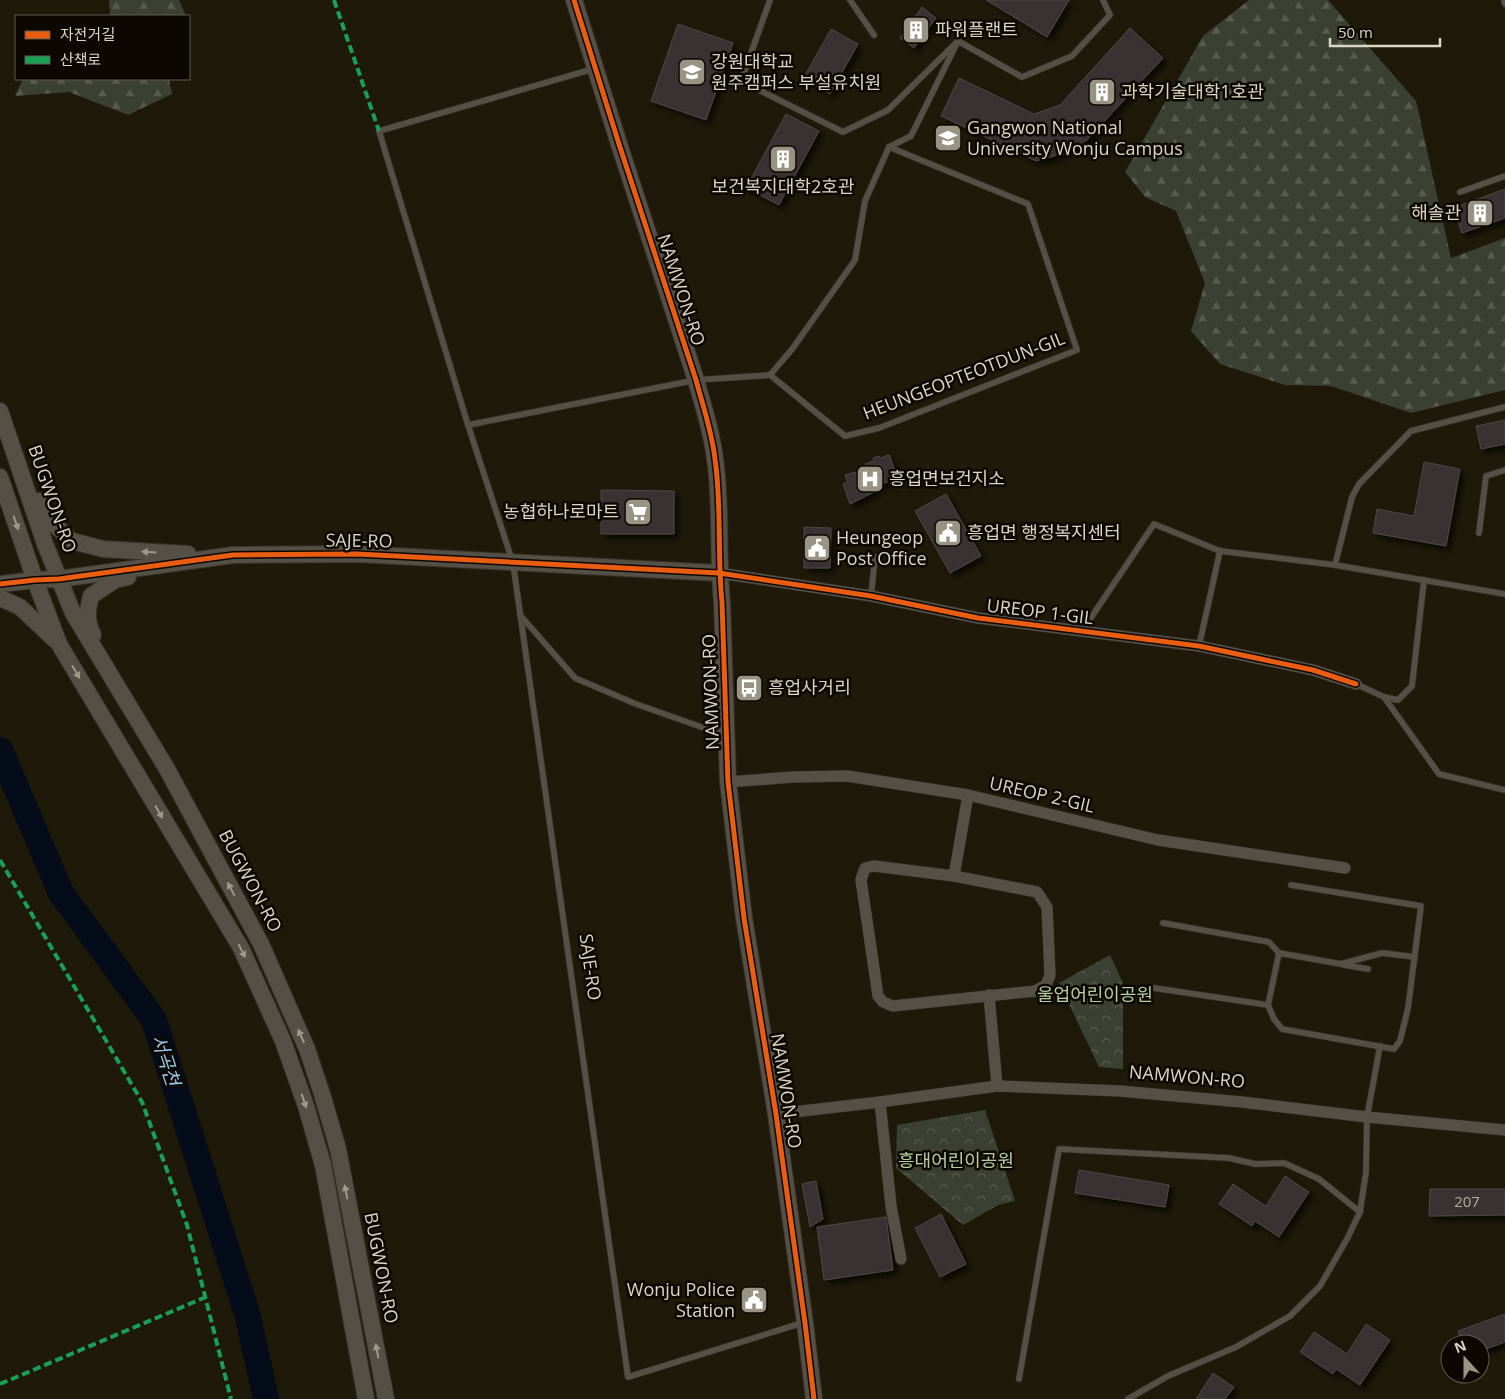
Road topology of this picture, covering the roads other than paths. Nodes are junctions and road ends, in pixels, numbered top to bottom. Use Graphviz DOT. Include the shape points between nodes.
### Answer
graph roads {
  1 [pos="574,0"];
  2 [pos="770,0"];
  3 [pos="850,0"];
  4 [pos="1103,0"];
  5 [pos="1504,0"];
  6 [pos="1505,4"];
  7 [pos="874,35"];
  8 [pos="958,40"];
  9 [pos="596,68"];
  10 [pos="889,147"];
  11 [pos="1505,176"];
  12 [pos="1460,192"];
  13 [pos="770,376"];
  14 [pos="696,380"];
  15 [pos="1505,407"];
  16 [pos="0,409"];
  17 [pos="468,425"];
  18 [pos="1505,470"];
  19 [pos="0,477"];
  20 [pos="1479,533"];
  21 [pos="1220,550"];
  22 [pos="233,556"];
  23 [pos="875,557"];
  24 [pos="512,563"];
  25 [pos="1335,565"];
  26 [pos="719,573"];
  27 [pos="59,579"];
  28 [pos="35,580"];
  29 [pos="1424,580"];
  30 [pos="0,584"];
  31 [pos="1505,594"];
  32 [pos="871,596"];
  33 [pos="5,601"];
  34 [pos="520,616"];
  35 [pos="1082,631"];
  36 [pos="59,644"];
  37 [pos="1199,646"];
  38 [pos="1356,684"];
  39 [pos="1384,697"];
  40 [pos="126,700"];
  41 [pos="726,736"];
  42 [pos="728,782"];
  43 [pos="1505,790"];
  44 [pos="968,795"];
  45 [pos="1345,868"];
  46 [pos="954,876"];
  47 [pos="1291,885"];
  48 [pos="1163,923"];
  49 [pos="1279,953"];
  50 [pos="1415,957"];
  51 [pos="1342,964"];
  52 [pos="1368,969"];
  53 [pos="1154,988"];
  54 [pos="989,995"];
  55 [pos="1268,1005"];
  56 [pos="1380,1046"];
  57 [pos="997,1086"];
  58 [pos="880,1102"];
  59 [pos="776,1114"];
  60 [pos="1367,1117"];
  61 [pos="1505,1130"];
  62 [pos="1360,1212"];
  63 [pos="901,1259"];
  64 [pos="805,1323"];
  65 [pos="1019,1379"];
  66 [pos="366,1399"];
  67 [pos="386,1399"];
  68 [pos="814,1399"];
  69 [pos="1128,1399"];
  1 -- 9 [label="street, NAMWON-RO"];
  2 -- 8 [label="lane" via="741,81 843,132 888,110"];
  3 -- 7 [label="lane"];
  4 -- 8 [label="lane" via="1110,15 1072,56 1022,77"];
  5 -- 6 [label="lane"];
  8 -- 10 [label="lane" via="911,136"];
  9 -- 14 [label="street, NAMWON-RO"];
  9 -- 17 [label="lane" via="379,131"];
  10 -- 13 [label="lane" via="865,201 855,260"];
  10 -- 13 [label="lane, HEUNGEOPTEOTDUN-GIL" via="1028,204 1077,350 880,428 845,436"];
  11 -- 12 [label="lane"];
  13 -- 14 [label="lane"];
  14 -- 17 [label="lane"];
  14 -- 26 [label="street, NAMWON-RO" via="715,458"];
  15 -- 25 [label="lane" via="1411,431 1359,484 1352,498"];
  22 -- 16 [label="street, one-way" via="103,549 72,541 44,515"];
  16 -- 27 [label="street, BUGWON-RO"];
  17 -- 24 [label="lane"];
  18 -- 20 [label="lane" via="1486,476"];
  19 -- 28 [label="street, one-way"];
  21 -- 25 [label="lane, UREOP 1-GIL"];
  21 -- 35 [label="lane, UREOP 1-GIL" via="1154,524"];
  21 -- 37 [label="lane"];
  22 -- 24 [label="street, SAJE-RO" via="357,554"];
  22 -- 27 [label="street, SAJE-RO"];
  22 -- 40 [label="street" via="115,580 91,596 87,612 90,627"];
  23 -- 32 [label="lane"];
  24 -- 26 [label="street, SAJE-RO"];
  24 -- 34 [label="lane, SAJE-RO"];
  25 -- 29 [label="lane, UREOP 1-GIL"];
  26 -- 32 [label="street, UREOP 1-GIL"];
  26 -- 41 [label="street, NAMWON-RO"];
  27 -- 28 [label="street, SAJE-RO"];
  27 -- 40 [label="street, BUGWON-RO" via="73,612"];
  28 -- 30 [label="street, SAJE-RO"];
  28 -- 36 [label="street"];
  29 -- 31 [label="lane, UREOP 1-GIL"];
  29 -- 39 [label="lane" via="1412,686 1398,700"];
  32 -- 35 [label="street, UREOP 1-GIL" via="978,618"];
  33 -- 36 [label="street" via="20,607"];
  34 -- 41 [label="lane, NAMWON-RO" via="575,678"];
  34 -- 64 [label="lane, SAJE-RO" via="628,1377"];
  35 -- 37 [label="street, UREOP 1-GIL"];
  36 -- 66 [label="street, one-way" via="241,948 283,1041 323,1165"];
  37 -- 38 [label="street, UREOP 1-GIL" via="1312,670"];
  38 -- 39 [label="lane, UREOP 1-GIL"];
  39 -- 43 [label="lane" via="1438,774"];
  67 -- 40 [label="street, BUGWON-RO, one-way" via="338,1149 307,1049 261,944"];
  41 -- 42 [label="street, NAMWON-RO"];
  42 -- 44 [label="street, UREOP 2-GIL" via="847,776"];
  42 -- 59 [label="street, NAMWON-RO" via="744,918"];
  44 -- 45 [label="street, UREOP 2-GIL" via="1158,840"];
  44 -- 46 [label="street"];
  46 -- 54 [label="street" via="1036,892 1046,907 1050,976 1046,985 1035,991"];
  46 -- 54 [label="street" via="874,866 865,868 861,880 878,996 893,1006"];
  47 -- 50 [label="lane" via="1421,906"];
  48 -- 49 [label="lane" via="1269,942"];
  49 -- 51 [label="lane"];
  49 -- 55 [label="lane"];
  50 -- 51 [label="lane" via="1382,953"];
  50 -- 56 [label="lane" via="1400,1041 1394,1049"];
  51 -- 52 [label="lane"];
  53 -- 55 [label="lane"];
  54 -- 57 [label="street"];
  55 -- 56 [label="lane" via="1282,1029"];
  56 -- 60 [label="lane"];
  57 -- 58 [label="street, NAMWON-RO"];
  57 -- 60 [label="street, NAMWON-RO" via="1120,1090"];
  58 -- 59 [label="street, NAMWON-RO"];
  58 -- 63 [label="street" via="891,1206"];
  59 -- 64 [label="street, NAMWON-RO"];
  60 -- 61 [label="street, NAMWON-RO"];
  60 -- 62 [label="lane" via="1366,1172"];
  62 -- 65 [label="lane" via="1319,1180 1284,1164 1060,1149"];
  62 -- 69 [label="lane" via="1320,1286 1290,1316 1236,1347 1168,1376"];
  64 -- 68 [label="street, NAMWON-RO"];
}
